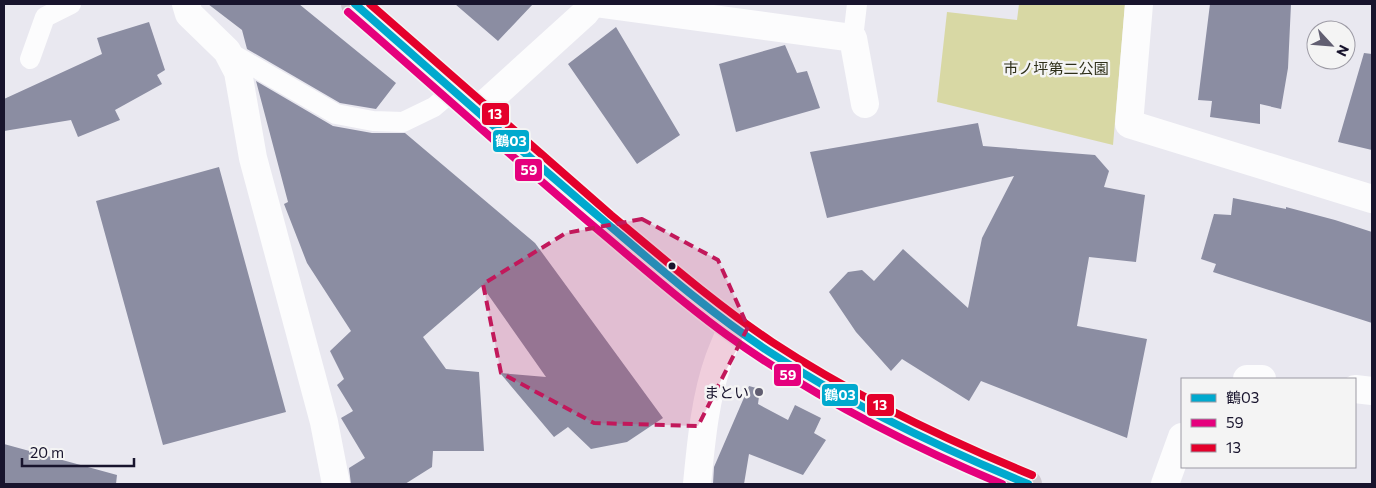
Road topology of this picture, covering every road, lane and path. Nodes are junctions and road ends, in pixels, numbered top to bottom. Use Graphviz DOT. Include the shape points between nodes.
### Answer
graph roads {
  1 [pos="70,4"];
  2 [pos="186,4"];
  3 [pos="355,4"];
  4 [pos="592,4"];
  5 [pos="602,4"];
  6 [pos="857,4"];
  7 [pos="1140,4"];
  8 [pos="853,38"];
  9 [pos="227,51"];
  10 [pos="30,59"];
  11 [pos="454,90"];
  12 [pos="865,104"];
  13 [pos="477,111"];
  14 [pos="1372,198"];
  15 [pos="732,327"];
  16 [pos="1356,389"];
  17 [pos="1372,391"];
  18 [pos="1181,440"];
  19 [pos="336,484"];
  20 [pos="697,484"];
  21 [pos="1028,484"];
  22 [pos="1166,484"];
  1 -- 10 [label="lane" via="45,17"];
  2 -- 9 [label="street" via="189,14"];
  3 -- 11 [label="main road"];
  4 -- 13 [label="street"];
  5 -- 8 [label="street"];
  6 -- 8 [label="lane"];
  7 -- 14 [label="street" via="1129,124"];
  8 -- 12 [label="street"];
  9 -- 11 [label="lane" via="336,114 373,122 403,122 434,107"];
  9 -- 19 [label="street" via="238,72 253,158 324,422"];
  11 -- 13 [label="main road"];
  13 -- 15 [label="main road" via="590,210"];
  15 -- 20 [label="street" via="711,388"];
  15 -- 21 [label="main road" via="792,366 891,422 970,461"];
  16 -- 17 [label="street"];
  18 -- 22 [label="street"];
}
